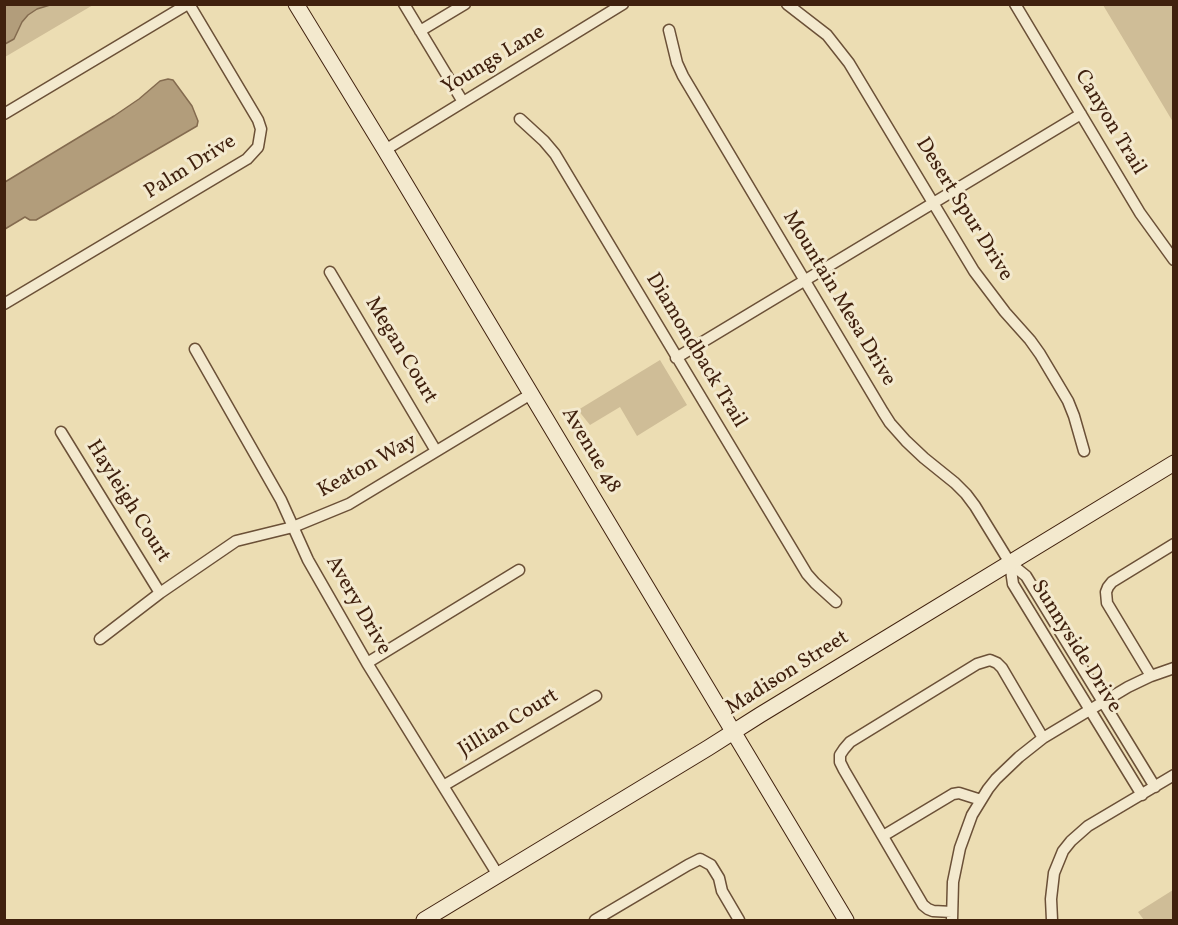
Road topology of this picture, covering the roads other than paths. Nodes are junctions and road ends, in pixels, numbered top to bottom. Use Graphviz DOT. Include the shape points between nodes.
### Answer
graph roads {
  1 [pos="188,4"];
  2 [pos="296,4"];
  3 [pos="405,4"];
  4 [pos="465,4"];
  5 [pos="623,4"];
  6 [pos="787,4"];
  7 [pos="1015,4"];
  8 [pos="669,30"];
  9 [pos="420,31"];
  10 [pos="463,102"];
  11 [pos="4,114"];
  12 [pos="1081,114"];
  13 [pos="520,120"];
  14 [pos="385,150"];
  15 [pos="933,203"];
  16 [pos="1173,260"];
  17 [pos="330,272"];
  18 [pos="805,280"];
  19 [pos="4,304"];
  20 [pos="195,349"];
  21 [pos="676,358"];
  22 [pos="531,394"];
  23 [pos="61,432"];
  24 [pos="436,451"];
  25 [pos="1084,451"];
  26 [pos="1173,463"];
  27 [pos="293,527"];
  28 [pos="1173,544"];
  29 [pos="1010,562"];
  30 [pos="519,570"];
  31 [pos="160,593"];
  32 [pos="836,602"];
  33 [pos="100,639"];
  34 [pos="368,663"];
  35 [pos="1173,668"];
  36 [pos="1151,676"];
  37 [pos="596,696"];
  38 [pos="1103,702"];
  39 [pos="1090,709"];
  40 [pos="734,732"];
  41 [pos="1044,738"];
  42 [pos="1173,775"];
  43 [pos="443,786"];
  44 [pos="1155,787"];
  45 [pos="1142,795"];
  46 [pos="981,800"];
  47 [pos="883,836"];
  48 [pos="498,875"];
  49 [pos="952,916"];
  50 [pos="423,921"];
  51 [pos="595,921"];
  52 [pos="739,921"];
  53 [pos="846,921"];
  54 [pos="1052,921"];
  1 -- 11 [label="street"];
  1 -- 19 [label="street, Palm Drive" via="258,120 258,147 247,159"];
  2 -- 14 [label="main road, Avenue 48"];
  3 -- 9 [label="street"];
  4 -- 9 [label="street"];
  5 -- 10 [label="street, Youngs Lane"];
  6 -- 15 [label="street, Desert Spur Drive" via="827,35 844,55"];
  7 -- 12 [label="street, Canyon Trail"];
  8 -- 18 [label="street, Mountain Mesa Drive" via="683,76"];
  9 -- 10 [label="street"];
  10 -- 14 [label="street, Youngs Lane"];
  12 -- 15 [label="street"];
  12 -- 16 [label="street, Canyon Trail"];
  13 -- 21 [label="street, Diamondback Trail" via="555,154"];
  14 -- 22 [label="main road, Avenue 48"];
  15 -- 18 [label="street"];
  15 -- 25 [label="street, Desert Spur Drive" via="974,271 1040,354 1068,401"];
  17 -- 24 [label="street, Megan Court"];
  18 -- 21 [label="street"];
  18 -- 29 [label="street, Mountain Mesa Drive" via="890,423 966,494"];
  20 -- 27 [label="street, Avery Drive"];
  21 -- 32 [label="street, Diamondback Trail" via="807,574"];
  22 -- 24 [label="street, Keaton Way"];
  22 -- 40 [label="main road, Avenue 48"];
  23 -- 31 [label="street, Hayleigh Court"];
  24 -- 27 [label="street, Keaton Way" via="349,504"];
  26 -- 29 [label="main road, Madison Street"];
  27 -- 31 [label="street, Keaton Way" via="236,541"];
  27 -- 34 [label="street, Avery Drive"];
  28 -- 36 [label="street" via="1112,582 1106,592 1107,603"];
  29 -- 38 [label="street, Sunnyside Drive" via="1026,576"];
  29 -- 39 [label="street, Sunnyside Drive" via="1013,584"];
  29 -- 40 [label="main road, Madison Street"];
  30 -- 34 [label="street"];
  31 -- 33 [label="street, Keaton Way"];
  34 -- 43 [label="street, Avery Drive"];
  35 -- 36 [label="street"];
  36 -- 38 [label="street"];
  37 -- 43 [label="street, Jillian Court"];
  38 -- 39 [label="street"];
  38 -- 44 [label="street, Sunnyside Drive"];
  39 -- 41 [label="street"];
  39 -- 45 [label="street, Sunnyside Drive"];
  40 -- 48 [label="main road, Madison Street"];
  40 -- 53 [label="main road, Avenue 48"];
  41 -- 46 [label="street" via="1007,767"];
  41 -- 47 [label="street" via="1002,668 990,660 977,664 850,742 840,755 844,770"];
  42 -- 44 [label="street"];
  43 -- 48 [label="street, Avery Drive"];
  44 -- 45 [label="street"];
  45 -- 54 [label="street" via="1088,826 1063,851 1052,887"];
  46 -- 47 [label="street" via="953,794"];
  46 -- 49 [label="street" via="960,848"];
  47 -- 49 [label="street" via="923,905"];
  48 -- 50 [label="main road, Madison Street"];
  51 -- 52 [label="street" via="700,859 711,865"];
}
